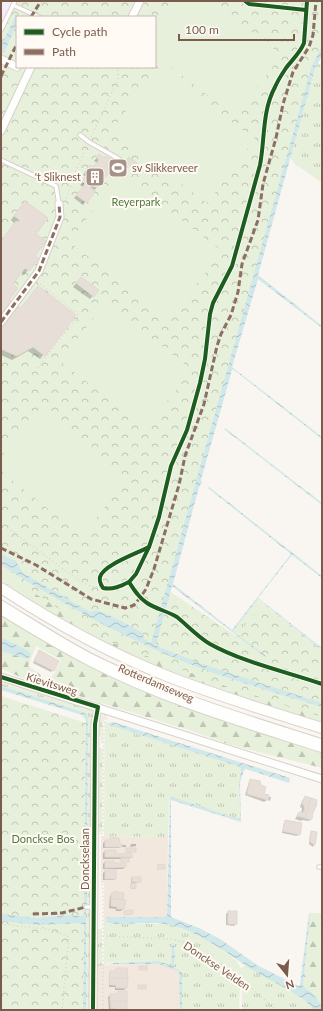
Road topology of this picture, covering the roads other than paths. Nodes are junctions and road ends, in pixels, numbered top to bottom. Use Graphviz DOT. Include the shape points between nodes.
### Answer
graph roads {
  1 [pos="140,1"];
  2 [pos="14,3"];
  3 [pos="37,16"];
  4 [pos="132,16"];
  5 [pos="1,30"];
  6 [pos="1,59"];
  7 [pos="16,66"];
  8 [pos="30,70"];
  9 [pos="1,131"];
  10 [pos="80,135"];
  11 [pos="119,159"];
  12 [pos="1,160"];
  13 [pos="59,204"];
  14 [pos="1,322"];
  15 [pos="1,588"];
  16 [pos="1,602"];
  17 [pos="1,609"];
  18 [pos="1,677"];
  19 [pos="98,707"];
  20 [pos="322,728"];
  21 [pos="322,742"];
  22 [pos="322,747"];
  23 [pos="322,779"];
  24 [pos="93,1010"];
  1 -- 4 [label="street"];
  2 -- 3 [label="lane"];
  2 -- 5 [label="lane"];
  6 -- 7 [label="street"];
  8 -- 9 [label="street"];
  10 -- 11 [label="lane"];
  12 -- 13 [label="lane" via="56,186"];
  13 -- 14 [label="street" via="60,217 39,272"];
  15 -- 20 [label="main road, Rotterdamseweg" via="125,658 167,676"];
  16 -- 21 [label="lane, Rotterdamseweg" via="92,655 138,677 229,712"];
  17 -- 22 [label="main road, Rotterdamseweg" via="91,662 131,680 229,718"];
  18 -- 19 [label="street, Kievitsweg"];
  19 -- 23 [label="street, Kievitsweg"];
  19 -- 24 [label="street, Donckselaan" via="95,724 90,907"];
}
